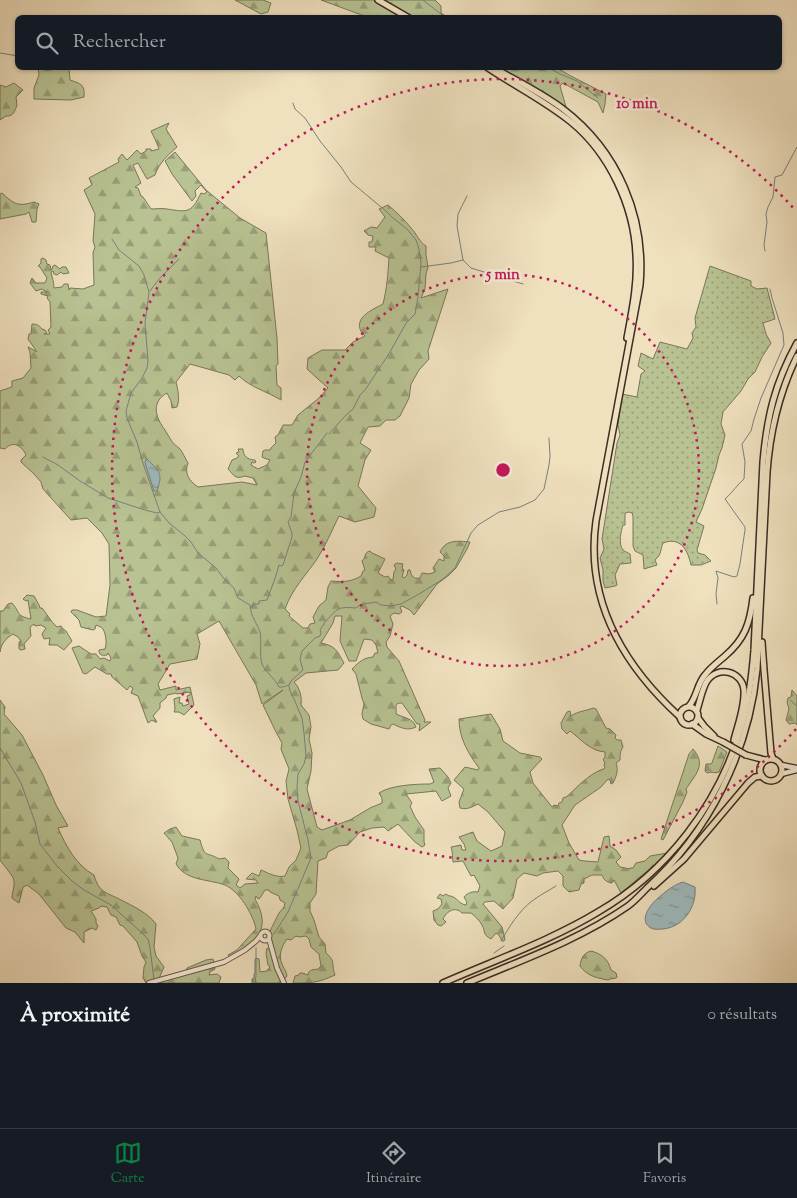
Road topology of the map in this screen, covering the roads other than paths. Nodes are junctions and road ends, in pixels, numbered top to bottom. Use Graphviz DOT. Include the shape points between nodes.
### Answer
graph roads {
  1 [pos="378,0"];
  2 [pos="404,15"];
  3 [pos="491,70"];
  4 [pos="497,70"];
  5 [pos="797,343"];
  6 [pos="797,356"];
  7 [pos="617,406"];
  8 [pos="766,492"];
  9 [pos="757,588"];
  10 [pos="663,699"];
  11 [pos="689,706"];
  12 [pos="683,709"];
  13 [pos="697,710"];
  14 [pos="680,717"];
  15 [pos="698,718"];
  16 [pos="692,724"];
  17 [pos="721,741"];
  18 [pos="746,755"];
  19 [pos="773,759"];
  20 [pos="765,760"];
  21 [pos="728,764"];
  22 [pos="780,765"];
  23 [pos="760,768"];
  24 [pos="797,769"];
  25 [pos="781,774"];
  26 [pos="762,776"];
  27 [pos="630,904"];
  28 [pos="149,983"];
  29 [pos="284,983"];
  30 [pos="443,983"];
  31 [pos="467,983"];
  1 -- 2 [label="main road"];
  3 -- 7 [label="main road" via="554,109 582,131 607,164 625,201 634,240 636,270"];
  4 -- 7 [label="main road" via="556,104 583,126 614,166 628,197 639,238 641,277"];
  5 -- 9 [label="main road" via="774,396 767,427"];
  6 -- 8 [label="main road" via="777,408 770,442"];
  7 -- 10 [label="main road" via="596,526 597,582 618,640"];
  8 -- 19 [label="main road" via="767,552 762,646"];
  8 -- 27 [label="main road" via="758,670 751,714 741,746 724,787 692,840"];
  9 -- 11 [label="main road" via="744,634 704,676"];
  9 -- 21 [label="main road" via="750,690"];
  10 -- 12 [label="main road"];
  10 -- 14 [label="main road"];
  11 -- 12 [label="main road"];
  11 -- 13 [label="main road"];
  12 -- 14 [label="main road"];
  13 -- 15 [label="main road"];
  13 -- 21 [label="main road" via="704,686 715,673 727,671 740,679 744,689 742,710"];
  14 -- 16 [label="main road" via="684,724"];
  15 -- 16 [label="main road"];
  15 -- 17 [label="main road"];
  16 -- 17 [label="main road"];
  17 -- 18 [label="main road, bridge"];
  18 -- 20 [label="main road"];
  18 -- 23 [label="main road"];
  19 -- 20 [label="main road"];
  19 -- 22 [label="main road"];
  20 -- 23 [label="main road"];
  21 -- 30 [label="main road" via="707,806 687,834 655,869 624,894 575,925"];
  22 -- 24 [label="main road"];
  22 -- 25 [label="main road"];
  23 -- 26 [label="main road"];
  24 -- 25 [label="main road"];
  25 -- 26 [label="main road" via="771,780"];
  26 -- 27 [label="main road" via="748,783 679,865"];
  27 -- 31 [label="main road" via="572,938"];
  28 -- 29 [label="street" via="224,962 264,939 271,945"];
}
